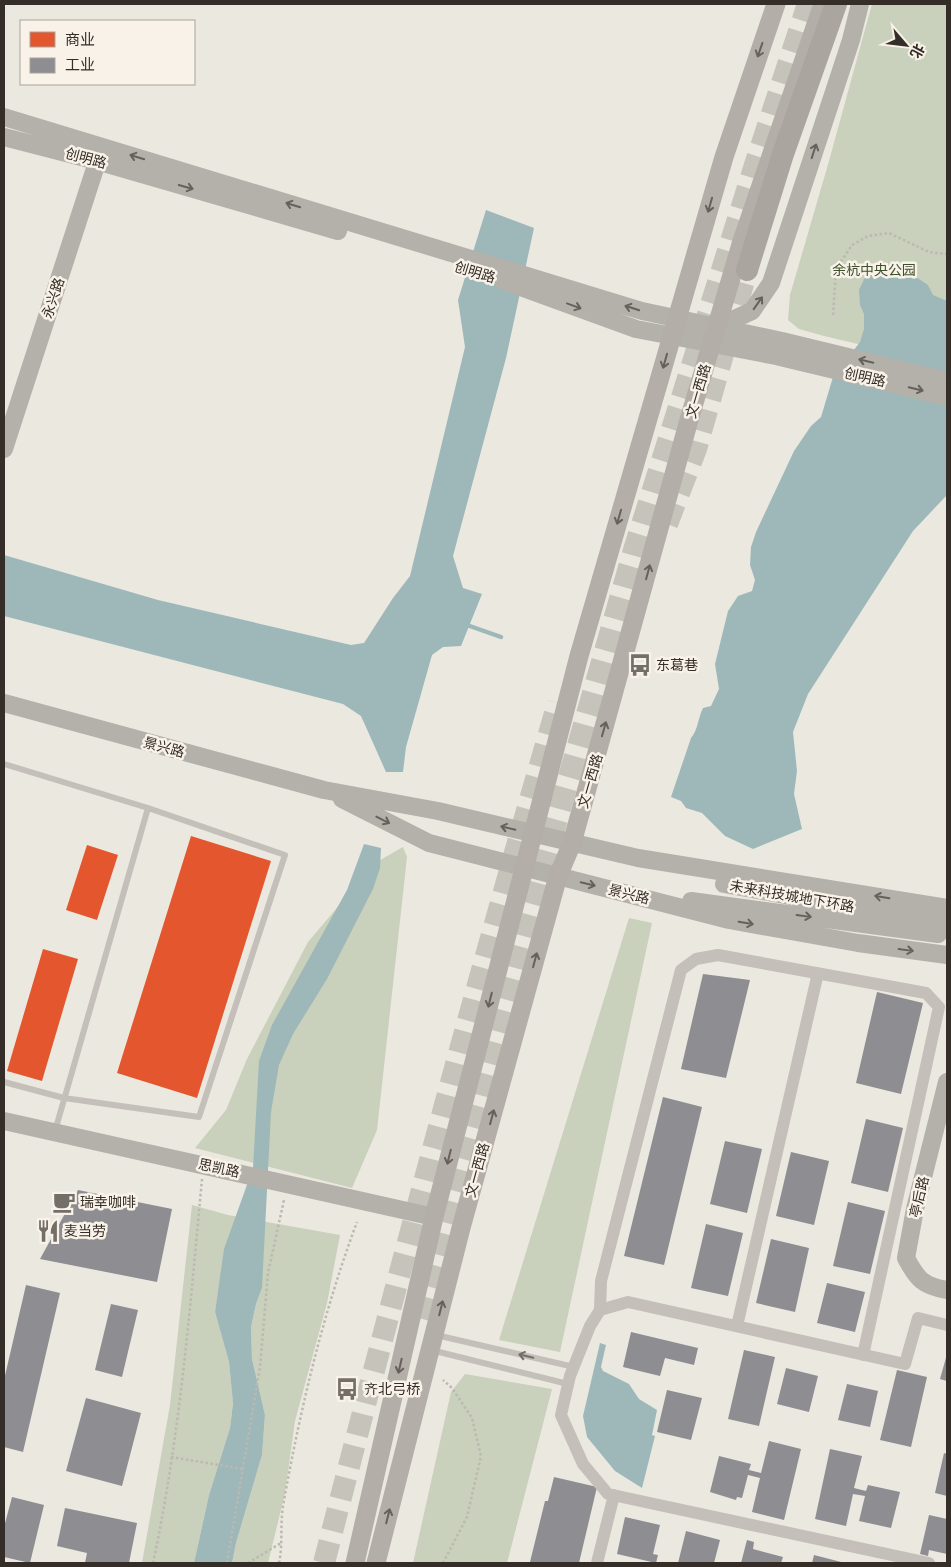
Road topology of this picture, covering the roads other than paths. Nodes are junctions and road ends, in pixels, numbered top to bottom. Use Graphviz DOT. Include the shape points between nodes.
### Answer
graph roads {
  1 [pos="776,4"];
  2 [pos="823,4"];
  3 [pos="836,4"];
  4 [pos="860,4"];
  5 [pos="4,117"];
  6 [pos="4,137"];
  7 [pos="99,153"];
  8 [pos="747,270"];
  9 [pos="675,327"];
  10 [pos="714,335"];
  11 [pos="784,347"];
  12 [pos="947,381"];
  13 [pos="947,397"];
  14 [pos="4,449"];
  15 [pos="4,703"];
  16 [pos="4,764"];
  17 [pos="324,790"];
  18 [pos="148,808"];
  19 [pos="533,834"];
  20 [pos="572,843"];
  21 [pos="638,858"];
  22 [pos="524,868"];
  23 [pos="558,876"];
  24 [pos="634,896"];
  25 [pos="947,908"];
  26 [pos="947,924"];
  27 [pos="947,936"];
  28 [pos="947,955"];
  29 [pos="818,973"];
  30 [pos="4,1082"];
  31 [pos="947,1082"];
  32 [pos="64,1098"];
  33 [pos="4,1121"];
  34 [pos="55,1132"];
  35 [pos="434,1217"];
  36 [pos="947,1290"];
  37 [pos="600,1310"];
  38 [pos="947,1325"];
  39 [pos="737,1326"];
  40 [pos="432,1342"];
  41 [pos="862,1355"];
  42 [pos="574,1367"];
  43 [pos="568,1384"];
  44 [pos="614,1495"];
  45 [pos="355,1563"];
  46 [pos="376,1563"];
  47 [pos="597,1563"];
  48 [pos="929,1563"];
  1 -- 9 [label="main road, one-way" via="724,157"];
  2 -- 10 [label="main road, 文一西路" via="742,241"];
  3 -- 8 [label="highway" via="783,154"];
  10 -- 4 [label="street, one-way" via="752,311 771,283"];
  5 -- 7 [label="street, 创明路"];
  6 -- 7 [label="street, 创明路"];
  7 -- 9 [label="street, 创明路" via="535,284 642,312"];
  7 -- 14 [label="street, 永兴路"];
  9 -- 10 [label="street, 创明路"];
  9 -- 19 [label="main road, one-way" via="579,656"];
  10 -- 11 [label="street, 创明路"];
  20 -- 10 [label="main road, 文一西路, one-way"];
  12 -- 11 [label="street, 创明路, one-way"];
  11 -- 13 [label="street, 创明路, one-way"];
  15 -- 17 [label="street, 景兴路"];
  16 -- 18 [label="lane"];
  19 -- 17 [label="street, 景兴路, one-way" via="438,811"];
  17 -- 22 [label="street, 景兴路, one-way" via="428,843"];
  18 -- 32 [label="lane"];
  18 -- 32 [label="lane" via="285,855 199,1117"];
  19 -- 20 [label="street, 景兴路"];
  19 -- 22 [label="main road"];
  20 -- 21 [label="street, 景兴路"];
  20 -- 23 [label="main road, 文一西路"];
  25 -- 21 [label="street, 景兴路, one-way"];
  21 -- 26 [label="street, 未来科技城地下环路" via="723,884"];
  22 -- 23 [label="street, 景兴路"];
  22 -- 35 [label="main road, one-way"];
  23 -- 24 [label="street, 景兴路, one-way"];
  40 -- 23 [label="main road, 文一西路, one-way"];
  24 -- 27 [label="street, 未来科技城地下环路, one-way" via="726,905"];
  24 -- 28 [label="street, 景兴路, one-way" via="729,920"];
  29 -- 37 [label="street" via="718,955 696,959 681,970 601,1281"];
  29 -- 39 [label="street"];
  29 -- 41 [label="street" via="926,993 939,1007"];
  30 -- 32 [label="lane"];
  31 -- 36 [label="street, 亭后路" via="906,1258 916,1276 931,1288"];
  32 -- 34 [label="lane"];
  33 -- 34 [label="street, 思凯路"];
  34 -- 35 [label="street, 思凯路"];
  35 -- 45 [label="main road, one-way"];
  37 -- 39 [label="street" via="628,1302"];
  37 -- 42 [label="street"];
  38 -- 41 [label="street" via="918,1318 905,1364"];
  39 -- 41 [label="street"];
  42 -- 40 [label="lane, one-way"];
  40 -- 43 [label="lane"];
  46 -- 40 [label="main road, 文一西路, one-way"];
  42 -- 43 [label="street"];
  43 -- 44 [label="street" via="561,1415 583,1464 608,1494"];
  44 -- 47 [label="street"];
  44 -- 48 [label="street"];
}
